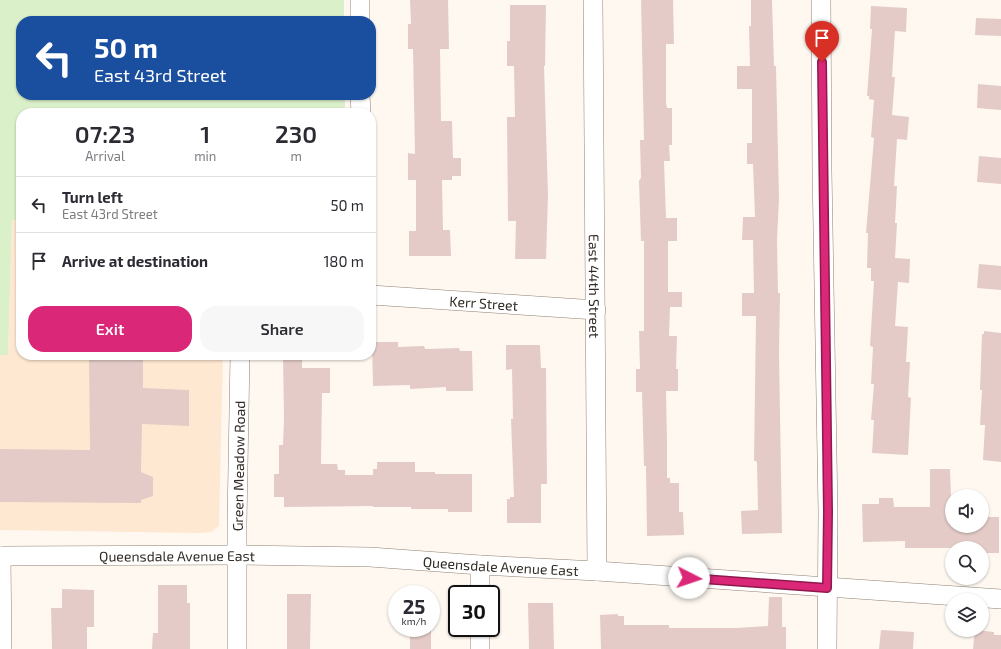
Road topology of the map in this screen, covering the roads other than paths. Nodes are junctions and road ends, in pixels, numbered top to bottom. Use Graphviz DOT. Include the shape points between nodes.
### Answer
graph roads {
  1 [pos="360,0"];
  2 [pos="593,0"];
  3 [pos="821,0"];
  4 [pos="360,16"];
  5 [pos="376,295"];
  6 [pos="596,310"];
  7 [pos="240,360"];
  8 [pos="238,555"];
  9 [pos="0,556"];
  10 [pos="480,565"];
  11 [pos="597,571"];
  12 [pos="480,585"];
  13 [pos="827,588"];
  14 [pos="1001,599"];
  15 [pos="480,637"];
  16 [pos="2,649"];
  17 [pos="237,649"];
  18 [pos="480,649"];
  19 [pos="828,649"];
  1 -- 4 [label="street"];
  2 -- 6 [label="street, East 44th Street"];
  3 -- 13 [label="street"];
  5 -- 6 [label="street, Kerr Street"];
  6 -- 11 [label="street, East 44th Street"];
  7 -- 8 [label="street, Green Meadow Road"];
  8 -- 9 [label="street, Queensdale Avenue East"];
  8 -- 10 [label="street, Queensdale Avenue East" via="370,557"];
  8 -- 17 [label="street, Green Meadow Road"];
  9 -- 16 [label="street"];
  10 -- 11 [label="street, Queensdale Avenue East"];
  10 -- 12 [label="street"];
  11 -- 13 [label="street, Queensdale Avenue East"];
  13 -- 14 [label="street, Queensdale Avenue East"];
  13 -- 19 [label="street"];
  15 -- 18 [label="street"];
}
